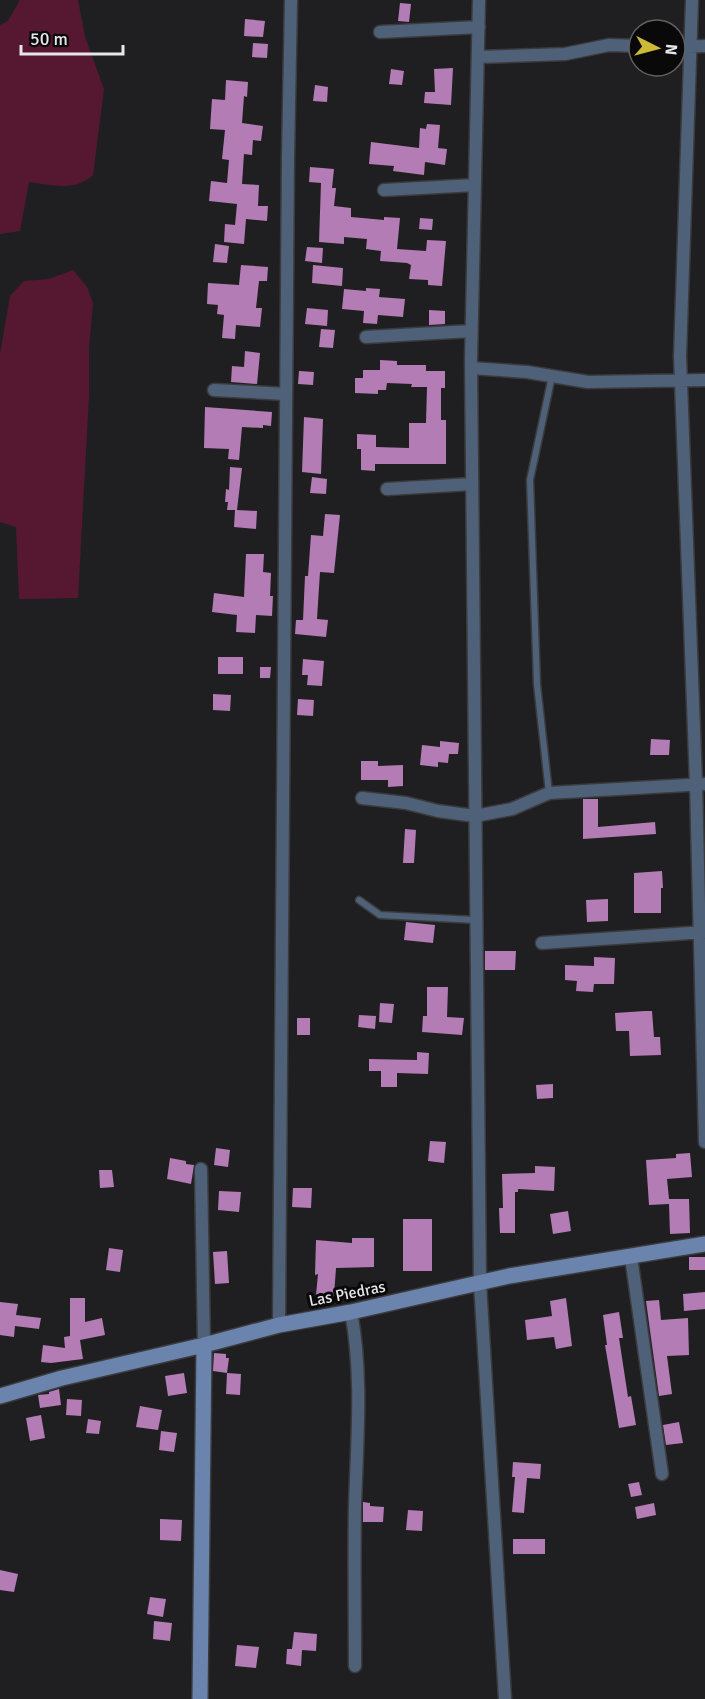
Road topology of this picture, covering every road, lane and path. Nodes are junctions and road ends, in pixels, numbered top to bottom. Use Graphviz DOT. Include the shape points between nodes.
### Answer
graph roads {
  1 [pos="291,0"];
  2 [pos="480,0"];
  3 [pos="692,0"];
  4 [pos="479,27"];
  5 [pos="380,32"];
  6 [pos="627,46"];
  7 [pos="705,46"];
  8 [pos="687,47"];
  9 [pos="691,47"];
  10 [pos="478,57"];
  11 [pos="475,185"];
  12 [pos="384,190"];
  13 [pos="471,331"];
  14 [pos="366,337"];
  15 [pos="471,368"];
  16 [pos="552,376"];
  17 [pos="705,380"];
  18 [pos="681,381"];
  19 [pos="214,390"];
  20 [pos="286,394"];
  21 [pos="472,484"];
  22 [pos="387,489"];
  23 [pos="701,784"];
  24 [pos="549,793"];
  25 [pos="362,798"];
  26 [pos="475,816"];
  27 [pos="359,900"];
  28 [pos="476,920"];
  29 [pos="702,933"];
  30 [pos="542,943"];
  31 [pos="704,1084"];
  32 [pos="705,1142"];
  33 [pos="201,1169"];
  34 [pos="705,1244"];
  35 [pos="631,1257"];
  36 [pos="480,1283"];
  37 [pos="351,1312"];
  38 [pos="279,1325"];
  39 [pos="204,1345"];
  40 [pos="0,1396"];
  41 [pos="662,1474"];
  42 [pos="355,1666"];
  43 [pos="200,1699"];
  44 [pos="505,1699"];
  1 -- 20 [label="street"];
  2 -- 4 [label="street"];
  3 -- 9 [label="street"];
  4 -- 5 [label="street"];
  4 -- 10 [label="street"];
  6 -- 10 [label="street" via="609,45 565,54"];
  7 -- 9 [label="street"];
  8 -- 9 [label="street"];
  9 -- 18 [label="street"];
  10 -- 11 [label="street"];
  11 -- 12 [label="street"];
  11 -- 13 [label="street"];
  13 -- 14 [label="street"];
  13 -- 15 [label="street"];
  15 -- 16 [label="street"];
  15 -- 21 [label="street"];
  16 -- 18 [label="street" via="588,382"];
  16 -- 24 [label="lane" via="530,480 537,684"];
  17 -- 18 [label="street"];
  18 -- 23 [label="street"];
  19 -- 20 [label="street"];
  20 -- 38 [label="street"];
  21 -- 22 [label="street"];
  21 -- 26 [label="street"];
  23 -- 24 [label="street"];
  23 -- 29 [label="street"];
  24 -- 26 [label="street" via="512,809"];
  25 -- 26 [label="street"];
  26 -- 28 [label="street"];
  27 -- 28 [label="lane" via="380,915"];
  28 -- 36 [label="street"];
  29 -- 30 [label="street"];
  29 -- 31 [label="street"];
  31 -- 32 [label="street"];
  33 -- 39 [label="street"];
  34 -- 35 [label="street, Las Piedras"];
  35 -- 36 [label="street, Las Piedras"];
  35 -- 41 [label="street"];
  36 -- 37 [label="street, Las Piedras"];
  36 -- 44 [label="street"];
  37 -- 38 [label="street, Las Piedras"];
  37 -- 42 [label="street" via="357,1355 358,1424"];
  38 -- 39 [label="street, Las Piedras"];
  39 -- 40 [label="street, Las Piedras"];
  39 -- 43 [label="street"];
}
